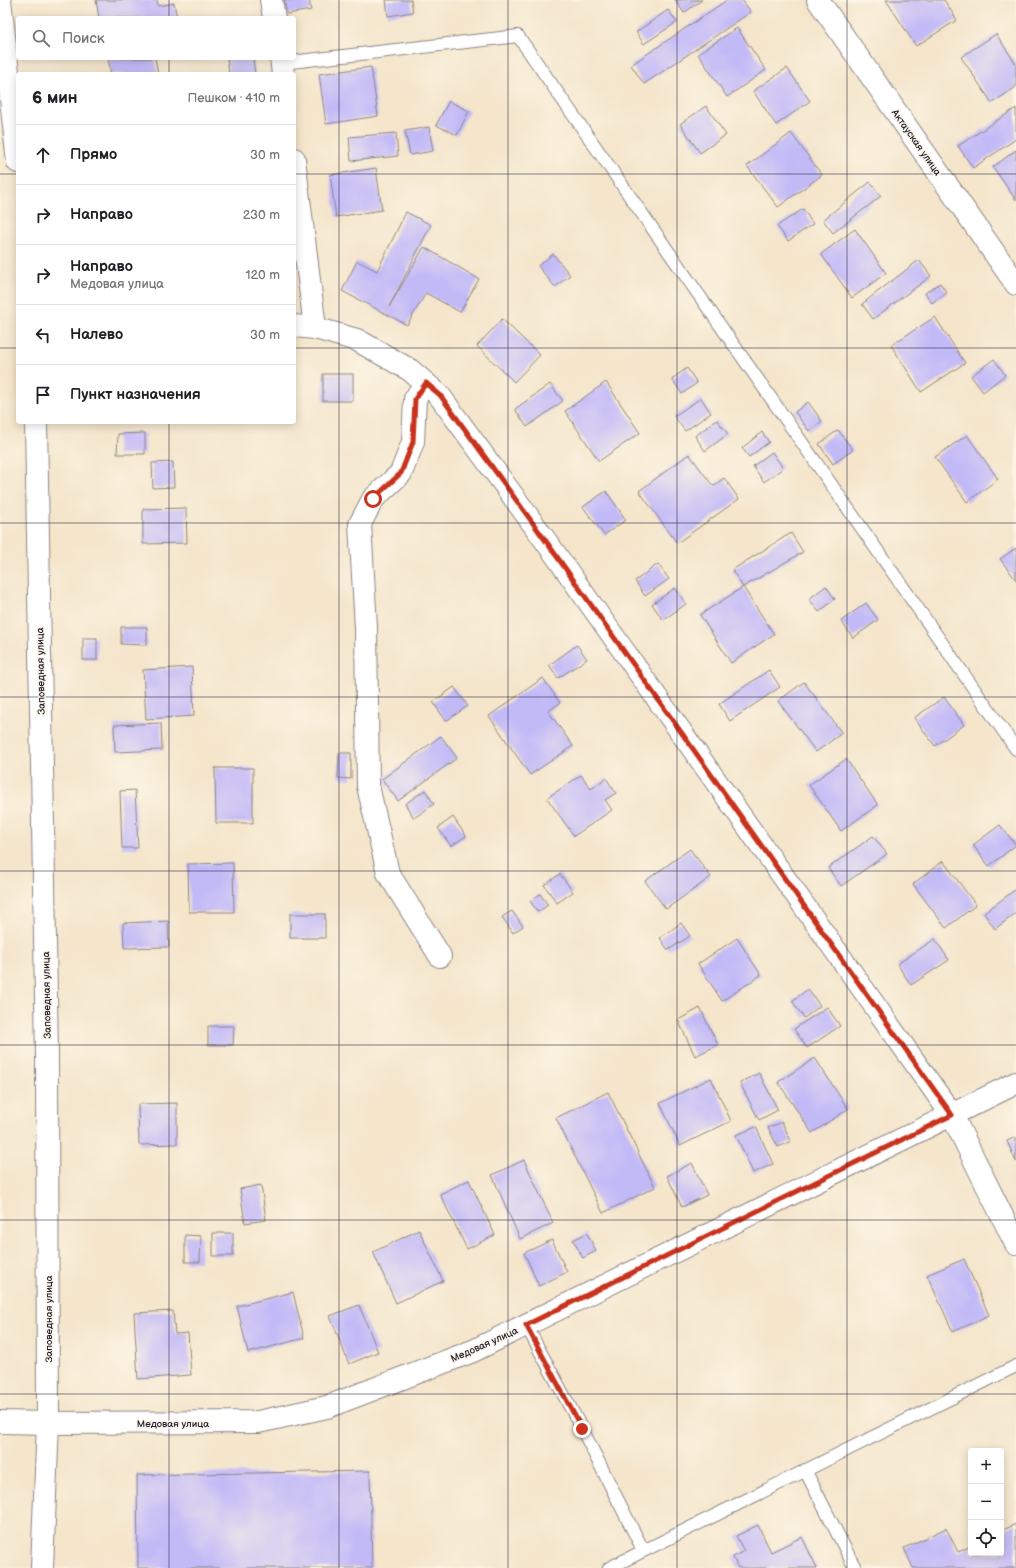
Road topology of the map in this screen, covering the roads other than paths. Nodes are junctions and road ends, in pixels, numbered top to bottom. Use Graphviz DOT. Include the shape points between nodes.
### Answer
graph roads {
  1 [pos="0,0"];
  2 [pos="271,0"];
  3 [pos="818,0"];
  4 [pos="274,16"];
  5 [pos="282,65"];
  6 [pos="16,144"];
  7 [pos="296,175"];
  8 [pos="1016,284"];
  9 [pos="296,326"];
  10 [pos="315,328"];
  11 [pos="426,383"];
  12 [pos="36,424"];
  13 [pos="1016,749"];
  14 [pos="440,956"];
  15 [pos="1016,1083"];
  16 [pos="952,1115"];
  17 [pos="1016,1244"];
  18 [pos="526,1325"];
  19 [pos="1016,1366"];
  20 [pos="0,1422"];
  21 [pos="48,1423"];
  22 [pos="805,1470"];
  23 [pos="643,1550"];
  24 [pos="42,1568"];
  25 [pos="609,1568"];
  26 [pos="855,1568"];
  1 -- 6 [label="street"];
  2 -- 4 [label="street"];
  3 -- 8 [label="street, Актауская улица"];
  5 -- 13 [label="lane" via="518,36"];
  7 -- 10 [label="street"];
  9 -- 10 [label="street"];
  10 -- 11 [label="street" via="357,340 410,370"];
  11 -- 14 [label="street" via="415,399 413,442 401,473 373,499 360,524 366,627 368,786 388,873"];
  11 -- 16 [label="street" via="440,395 548,544"];
  12 -- 21 [label="street, Заповедная улица" via="46,1055"];
  15 -- 16 [label="street, Медовая улица"];
  16 -- 17 [label="street"];
  16 -- 18 [label="street, Медовая улица"];
  18 -- 21 [label="street, Медовая улица" via="473,1351 327,1407 258,1422"];
  18 -- 23 [label="lane"];
  19 -- 22 [label="lane"];
  20 -- 21 [label="street, Медовая улица"];
  21 -- 24 [label="street, Заповедная улица"];
  22 -- 23 [label="lane"];
  22 -- 26 [label="lane"];
  23 -- 25 [label="lane"];
}
